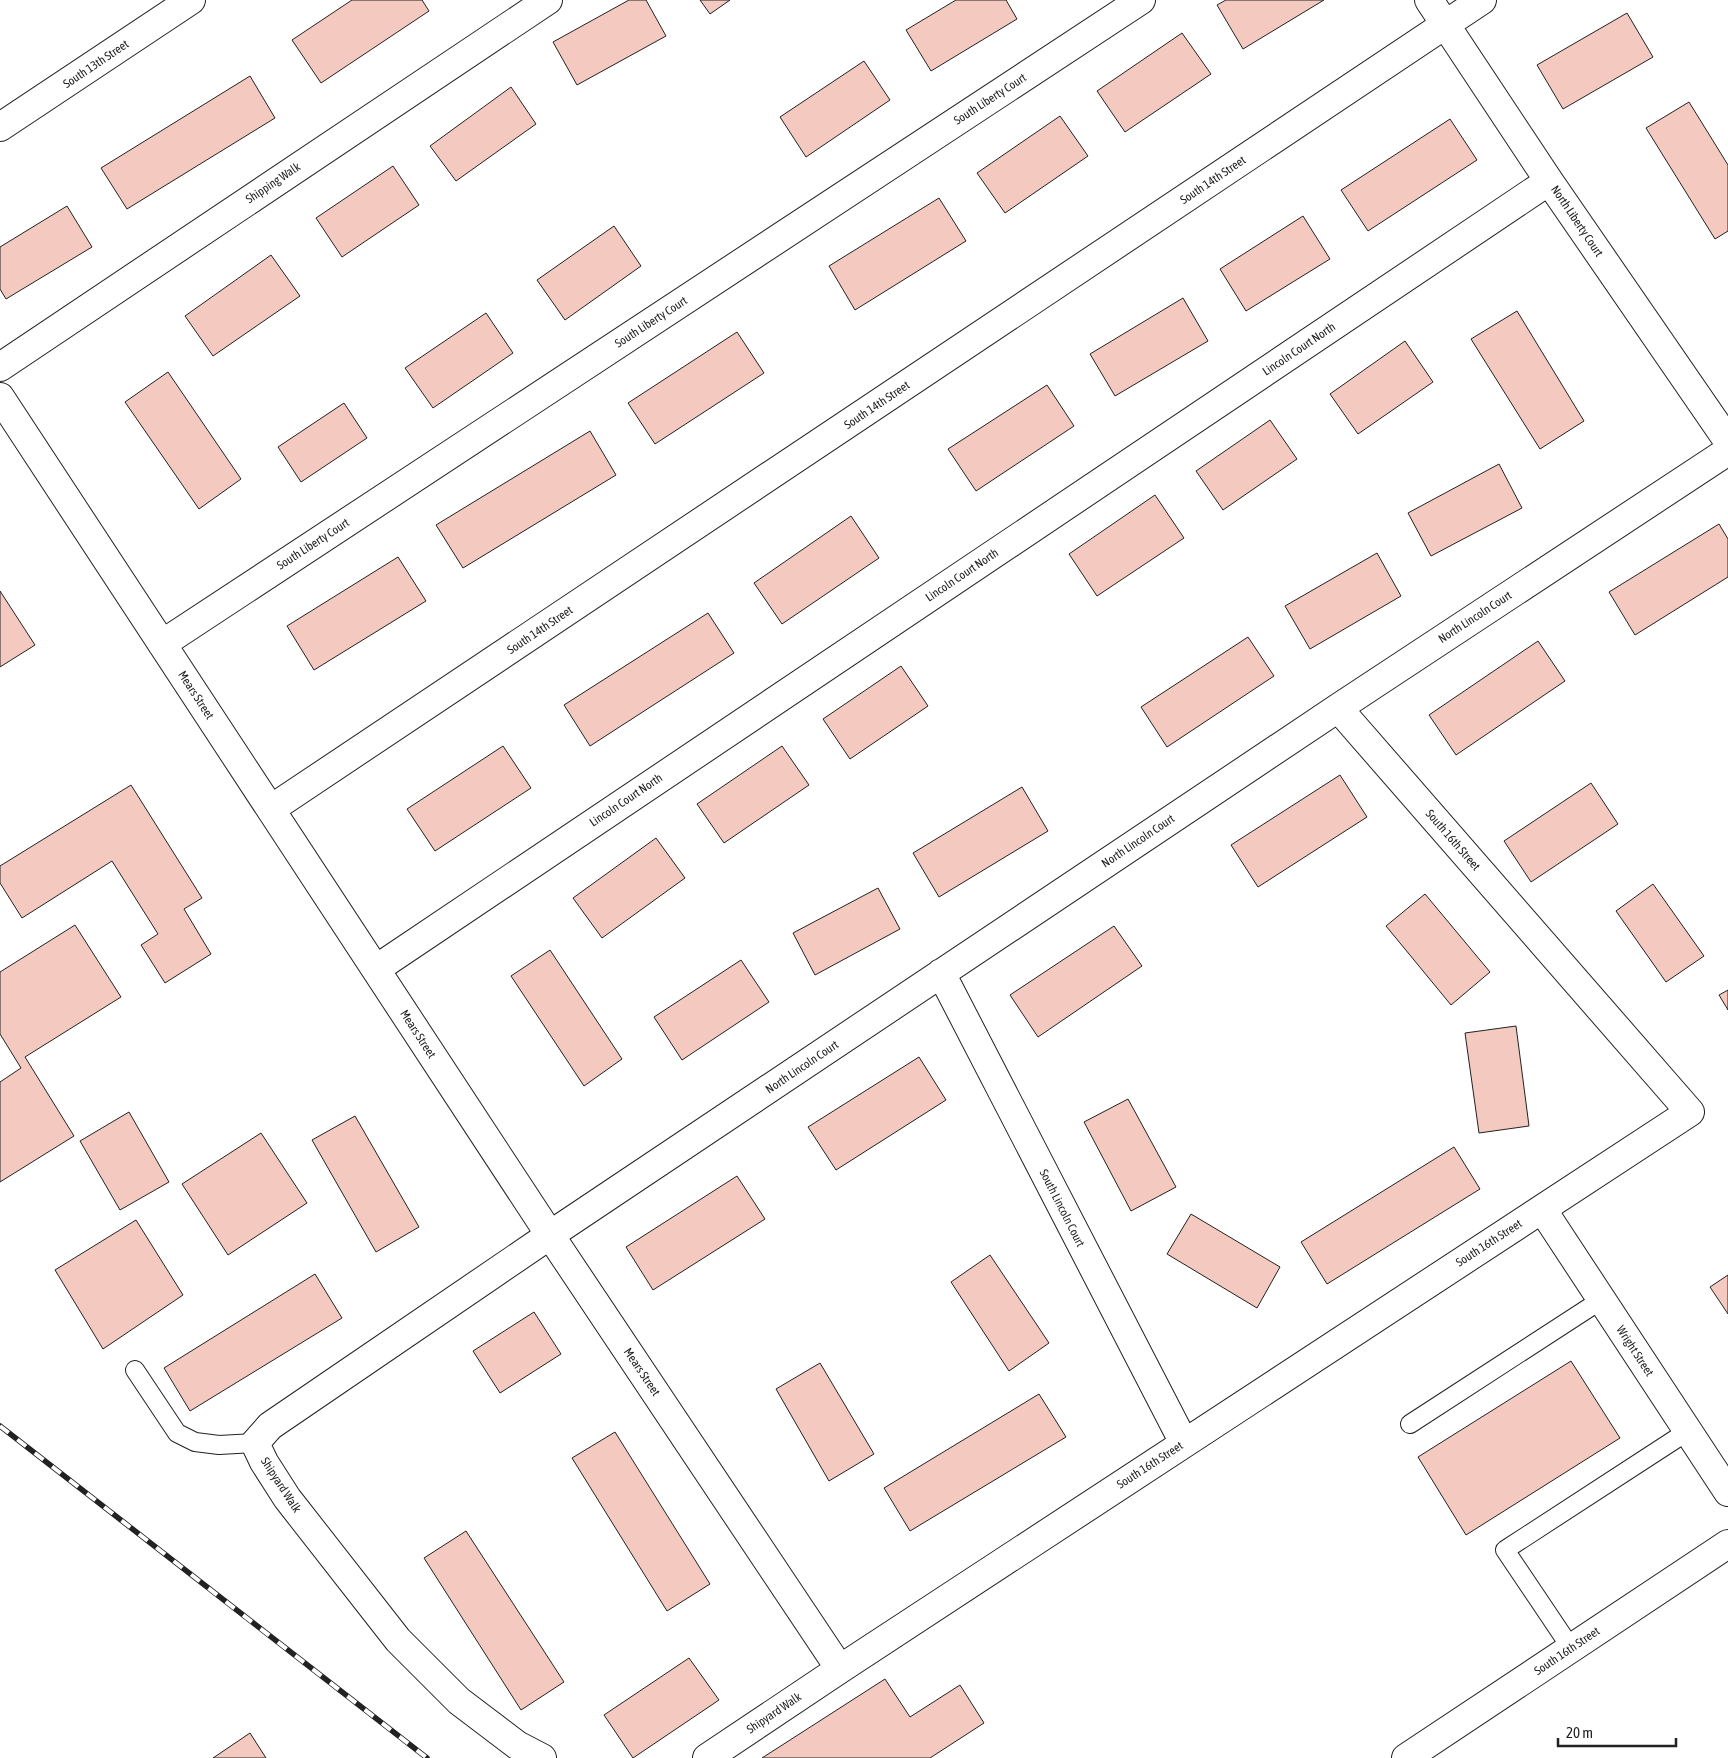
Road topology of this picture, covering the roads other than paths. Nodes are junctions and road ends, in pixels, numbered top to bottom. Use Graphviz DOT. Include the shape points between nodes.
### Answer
graph roads {
  1 [pos="191,0"];
  2 [pos="548,0"];
  3 [pos="1141,0"];
  4 [pos="1429,0"];
  5 [pos="1482,0"];
  6 [pos="1446,24"];
  7 [pos="0,128"];
  8 [pos="1549,181"];
  9 [pos="0,367"];
  10 [pos="0,397"];
  11 [pos="1728,441"];
  12 [pos="1728,452"];
  13 [pos="162,644"];
  14 [pos="1338,708"];
  15 [pos="271,809"];
  16 [pos="376,968"];
  17 [pos="941,974"];
  18 [pos="1542,1209"];
  19 [pos="550,1235"];
  20 [pos="1601,1300"];
  21 [pos="135,1370"];
  22 [pos="1410,1424"];
  23 [pos="1688,1431"];
  24 [pos="255,1443"];
  25 [pos="1184,1443"];
  26 [pos="1728,1492"];
  27 [pos="1728,1544"];
  28 [pos="1571,1648"];
  29 [pos="840,1669"];
  30 [pos="542,1758"];
  31 [pos="708,1758"];
  32 [pos="1406,1758"];
  1 -- 7 [label="street, South 13th Street"];
  2 -- 9 [label="street, Shipping Walk"];
  3 -- 13 [label="street, South Liberty Court"];
  4 -- 6 [label="street, North Liberty Court"];
  5 -- 6 [label="street, South 14th Street"];
  6 -- 8 [label="street, North Liberty Court"];
  6 -- 15 [label="street, South 14th Street"];
  8 -- 11 [label="street, North Liberty Court"];
  8 -- 16 [label="street, Lincoln Court North"];
  10 -- 13 [label="street, Mears Street"];
  12 -- 14 [label="street, North Lincoln Court"];
  13 -- 15 [label="street, Mears Street"];
  14 -- 17 [label="street, North Lincoln Court"];
  14 -- 18 [label="street, South 16th Street" via="1690,1112"];
  15 -- 16 [label="street, Mears Street"];
  16 -- 19 [label="street, Mears Street"];
  17 -- 19 [label="street, North Lincoln Court"];
  17 -- 25 [label="street, South Lincoln Court"];
  18 -- 20 [label="street, Wright Street"];
  18 -- 25 [label="street, South 16th Street"];
  19 -- 24 [label="street, Shipyard Walk" via="270,1426"];
  19 -- 29 [label="street, Mears Street"];
  20 -- 22 [label="lane"];
  20 -- 23 [label="street, Wright Street"];
  21 -- 24 [label="lane" via="177,1433 195,1442 219,1445"];
  23 -- 26 [label="street, Wright Street"];
  23 -- 28 [label="lane" via="1505,1550"];
  24 -- 30 [label="street, Shipyard Walk" via="287,1498 398,1640 459,1701 517,1745"];
  25 -- 29 [label="street, South 16th Street"];
  27 -- 28 [label="street, South 16th Street"];
  28 -- 32 [label="street, South 16th Street"];
  29 -- 31 [label="street, Shipyard Walk"];
}
